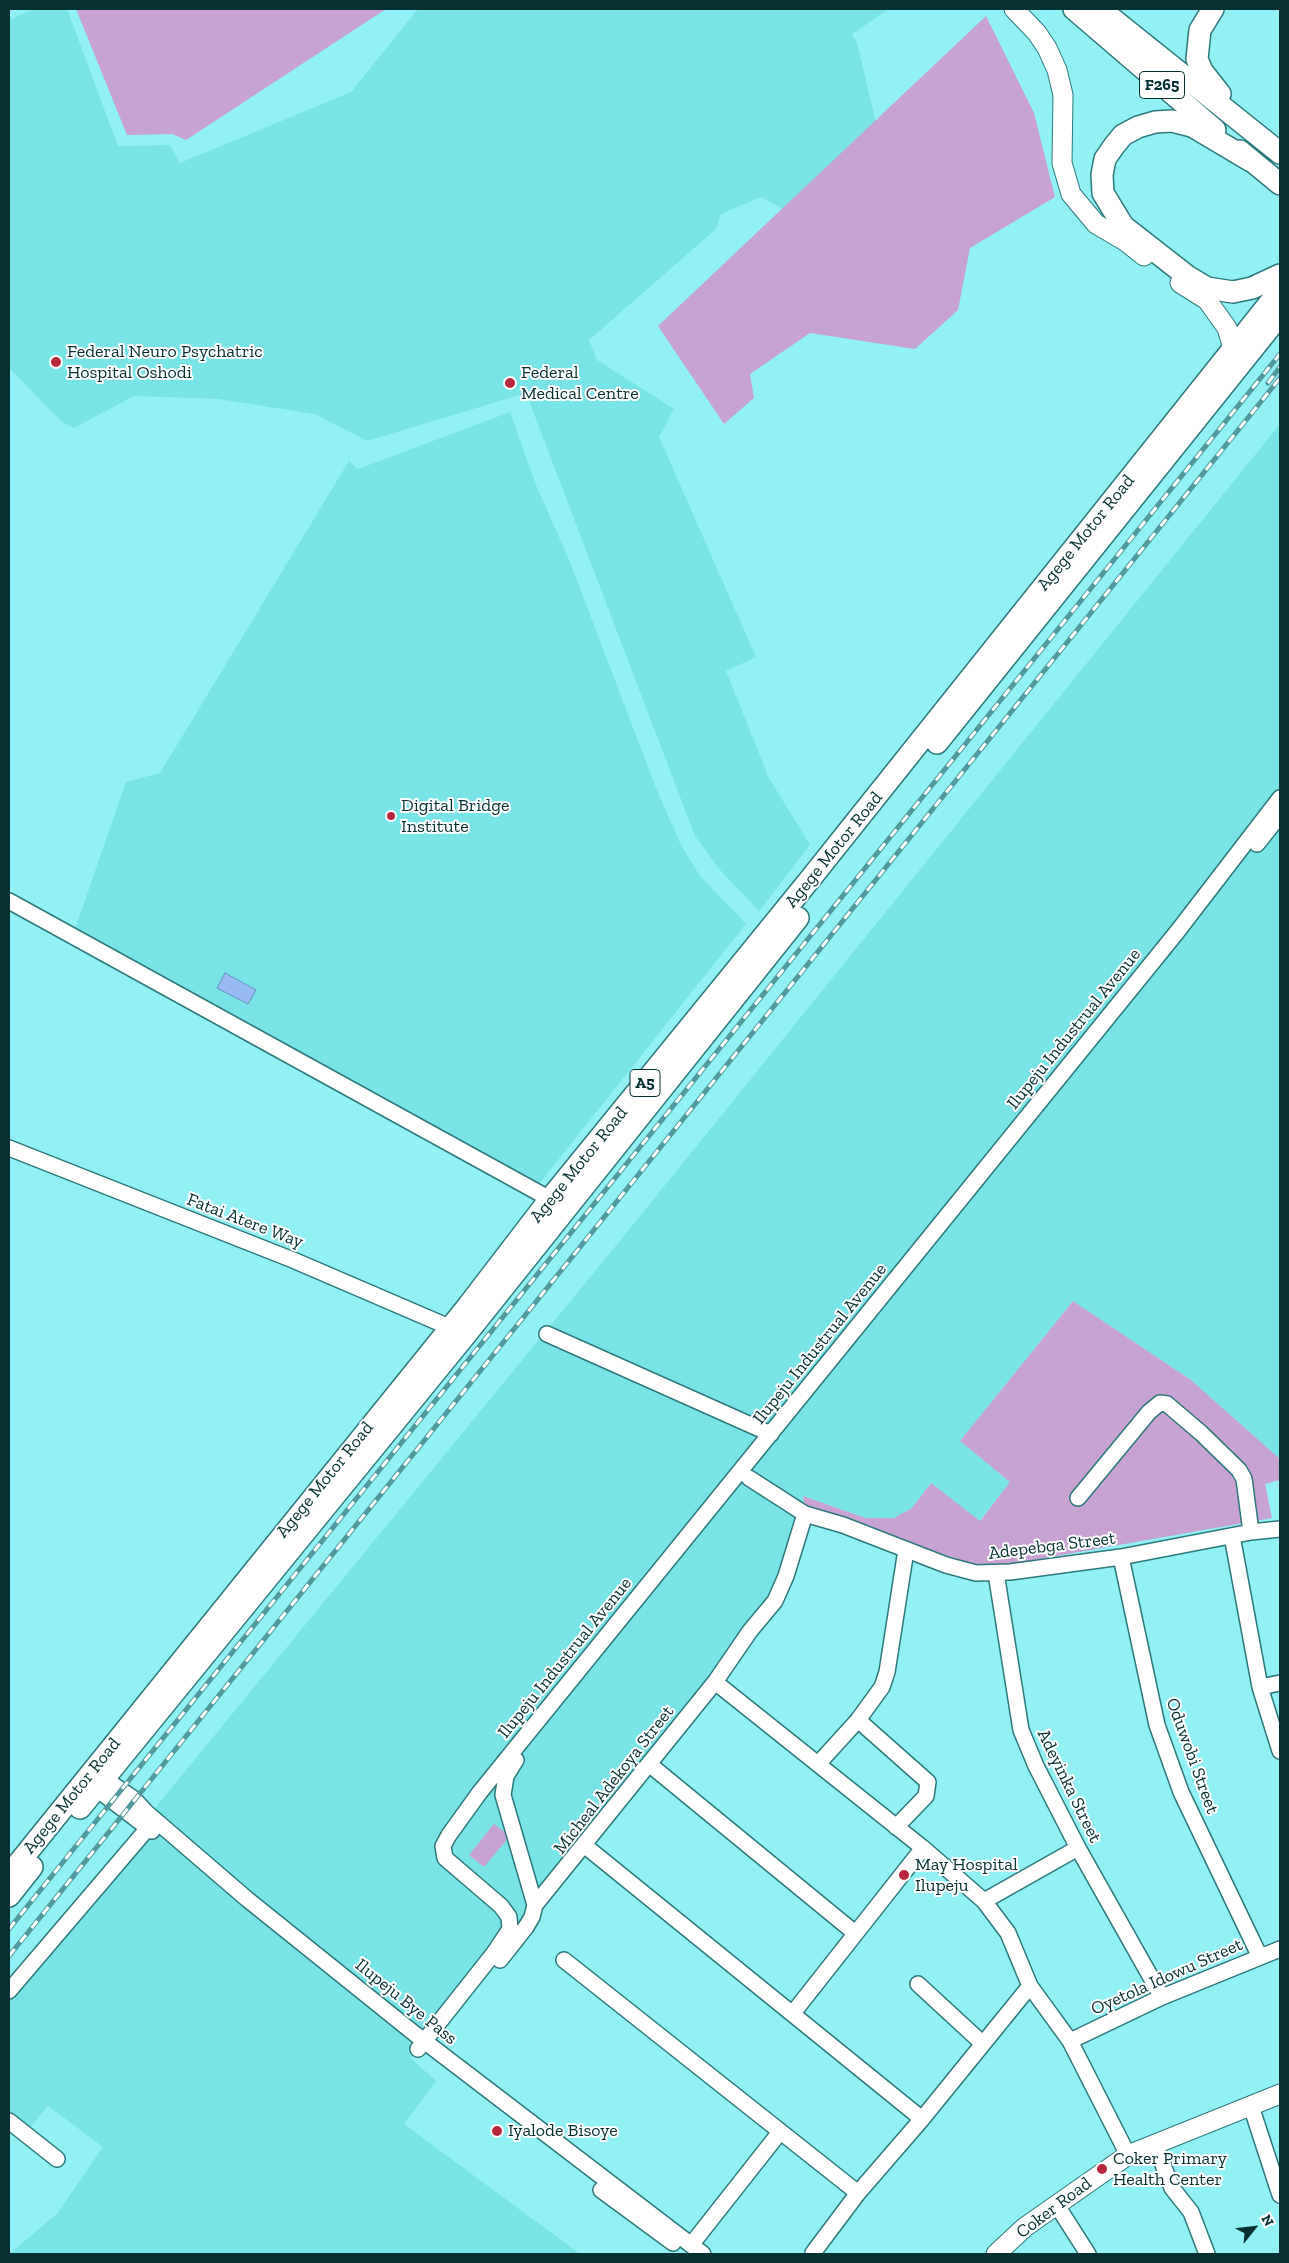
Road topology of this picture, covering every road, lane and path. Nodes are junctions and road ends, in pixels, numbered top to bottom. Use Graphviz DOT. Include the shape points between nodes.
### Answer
graph roads {
  1 [pos="1014,9"];
  2 [pos="1074,9"];
  3 [pos="1100,9"];
  4 [pos="1214,9"];
  5 [pos="1274,148"];
  6 [pos="1251,161"];
  7 [pos="1280,184"];
  8 [pos="1280,275"];
  9 [pos="1280,290"];
  10 [pos="1280,315"];
  11 [pos="1233,348"];
  12 [pos="1114,510"];
  13 [pos="1280,798"];
  14 [pos="1280,815"];
  15 [pos="9,901"];
  16 [pos="9,1148"];
  17 [pos="550,1199"];
  18 [pos="456,1332"];
  19 [pos="547,1334"];
  20 [pos="771,1434"];
  21 [pos="749,1478"];
  22 [pos="1078,1498"];
  23 [pos="805,1514"];
  24 [pos="1280,1529"];
  25 [pos="1250,1532"];
  26 [pos="1232,1536"];
  27 [pos="906,1550"];
  28 [pos="1121,1557"];
  29 [pos="996,1573"];
  30 [pos="715,1682"];
  31 [pos="1280,1683"];
  32 [pos="1260,1687"];
  33 [pos="858,1720"];
  34 [pos="1280,1752"];
  35 [pos="649,1764"];
  36 [pos="818,1764"];
  37 [pos="95,1779"];
  38 [pos="896,1827"];
  39 [pos="148,1828"];
  40 [pos="584,1845"];
  41 [pos="923,1848"];
  42 [pos="1078,1848"];
  43 [pos="9,1876"];
  44 [pos="9,1896"];
  45 [pos="984,1901"];
  46 [pos="535,1905"];
  47 [pos="855,1933"];
  48 [pos="1280,1950"];
  49 [pos="1260,1957"];
  50 [pos="564,1960"];
  51 [pos="918,1984"];
  52 [pos="1030,1986"];
  53 [pos="9,1991"];
  54 [pos="1162,1997"];
  55 [pos="793,2013"];
  56 [pos="1070,2041"];
  57 [pos="982,2043"];
  58 [pos="426,2048"];
  59 [pos="1280,2094"];
  60 [pos="1251,2106"];
  61 [pos="922,2119"];
  62 [pos="9,2121"];
  63 [pos="780,2132"];
  64 [pos="1154,2144"];
  65 [pos="1128,2155"];
  66 [pos="57,2159"];
  67 [pos="858,2193"];
  68 [pos="1280,2195"];
  69 [pos="1056,2204"];
  70 [pos="694,2251"];
  71 [pos="813,2254"];
  72 [pos="996,2254"];
  73 [pos="1088,2254"];
  74 [pos="1206,2254"];
  1 -- 11 [label="main road" via="1037,33 1057,70 1063,95 1062,163 1071,194 1096,224 1207,300 1227,328"];
  2 -- 6 [label="highway, F265"];
  3 -- 5 [label="highway, F265"];
  4 -- 5 [label="highway" via="1200,30 1197,51 1202,71"];
  6 -- 7 [label="highway, F265"];
  6 -- 8 [label="highway" via="1192,126 1164,121 1138,127 1122,135 1105,159 1103,193 1123,226 1207,288 1233,292 1252,288"];
  9 -- 11 [label="highway, Agege Motor Road / A5"];
  10 -- 12 [label="highway, Agege Motor Road / A5"];
  11 -- 12 [label="highway, Agege Motor Road / A5"];
  12 -- 17 [label="highway, Agege Motor Road / A5"];
  12 -- 18 [label="highway, Agege Motor Road / A5"];
  13 -- 20 [label="street, Ilupeju Industrual Avenue" via="1177,932"];
  14 -- 21 [label="street, Ilupeju Industrual Avenue"];
  15 -- 17 [label="street"];
  16 -- 18 [label="street, Fatai Atere Way" via="293,1260"];
  17 -- 18 [label="highway, Agege Motor Road / A5" via="468,1306"];
  18 -- 37 [label="highway, Agege Motor Road / A5" via="184,1683"];
  19 -- 20 [label="street"];
  20 -- 58 [label="street, Ilupeju Industrual Avenue" via="480,1792 449,1835 443,1846 445,1858 501,1906 509,1917 510,1929"];
  21 -- 23 [label="street, Adepebga Street"];
  21 -- 46 [label="street, Ilupeju Industrual Avenue" via="616,1633 534,1735 506,1776 503,1796"];
  22 -- 25 [label="street" via="1148,1412 1160,1403 1168,1404 1201,1433 1244,1479"];
  23 -- 27 [label="street, Adepebga Street"];
  23 -- 30 [label="street, Micheal Adekoya Street" via="775,1602"];
  24 -- 25 [label="street, Adepebga Street"];
  25 -- 26 [label="street, Adepebga Street"];
  26 -- 28 [label="street, Adepebga Street"];
  26 -- 32 [label="street"];
  27 -- 29 [label="street, Adepebga Street" via="966,1571"];
  27 -- 33 [label="street" via="887,1672 882,1688"];
  28 -- 29 [label="street, Adepebga Street"];
  28 -- 49 [label="street, Oduwobi Street" via="1157,1725 1181,1792"];
  29 -- 42 [label="street, Adeyinka Street" via="1021,1730"];
  30 -- 35 [label="street, Micheal Adekoya Street"];
  30 -- 36 [label="street"];
  31 -- 32 [label="street"];
  32 -- 34 [label="street"];
  33 -- 36 [label="street"];
  33 -- 38 [label="street" via="928,1782 926,1796"];
  35 -- 40 [label="street, Micheal Adekoya Street"];
  35 -- 47 [label="street"];
  36 -- 38 [label="street"];
  37 -- 39 [label="street, Ilupeju Bye Pass"];
  37 -- 43 [label="highway, Agege Motor Road / A5"];
  37 -- 44 [label="highway, Agege Motor Road / A5"];
  37 -- 58 [label="street, Ilupeju Bye Pass" via="134,1800"];
  38 -- 41 [label="street"];
  39 -- 53 [label="street"];
  39 -- 58 [label="street, Ilupeju Bye Pass" via="240,1906"];
  40 -- 46 [label="street, Micheal Adekoya Street"];
  40 -- 55 [label="street"];
  41 -- 45 [label="street"];
  41 -- 47 [label="street"];
  42 -- 45 [label="street"];
  42 -- 54 [label="street, Adeyinka Street"];
  45 -- 52 [label="street" via="1008,1933"];
  46 -- 58 [label="street, Micheal Adekoya Street" via="532,1917 521,1934"];
  47 -- 55 [label="street"];
  48 -- 49 [label="street, Oyetola Idowu Street"];
  49 -- 54 [label="street, Oyetola Idowu Street"];
  50 -- 63 [label="street"];
  51 -- 57 [label="street"];
  52 -- 56 [label="street"];
  52 -- 57 [label="street"];
  54 -- 56 [label="street, Oyetola Idowu Street"];
  55 -- 61 [label="street"];
  56 -- 65 [label="street"];
  57 -- 61 [label="street"];
  58 -- 70 [label="street, Ilupeju Bye Pass" via="642,2222"];
  59 -- 60 [label="main road, Coker Road"];
  60 -- 64 [label="main road, Coker Road"];
  60 -- 68 [label="street"];
  61 -- 67 [label="street"];
  62 -- 66 [label="street"];
  63 -- 67 [label="street"];
  63 -- 70 [label="street"];
  64 -- 65 [label="main road, Coker Road"];
  64 -- 74 [label="street" via="1172,2188 1191,2212"];
  65 -- 69 [label="main road, Coker Road"];
  67 -- 71 [label="street"];
  69 -- 72 [label="main road, Coker Road"];
  69 -- 73 [label="street"];
}
